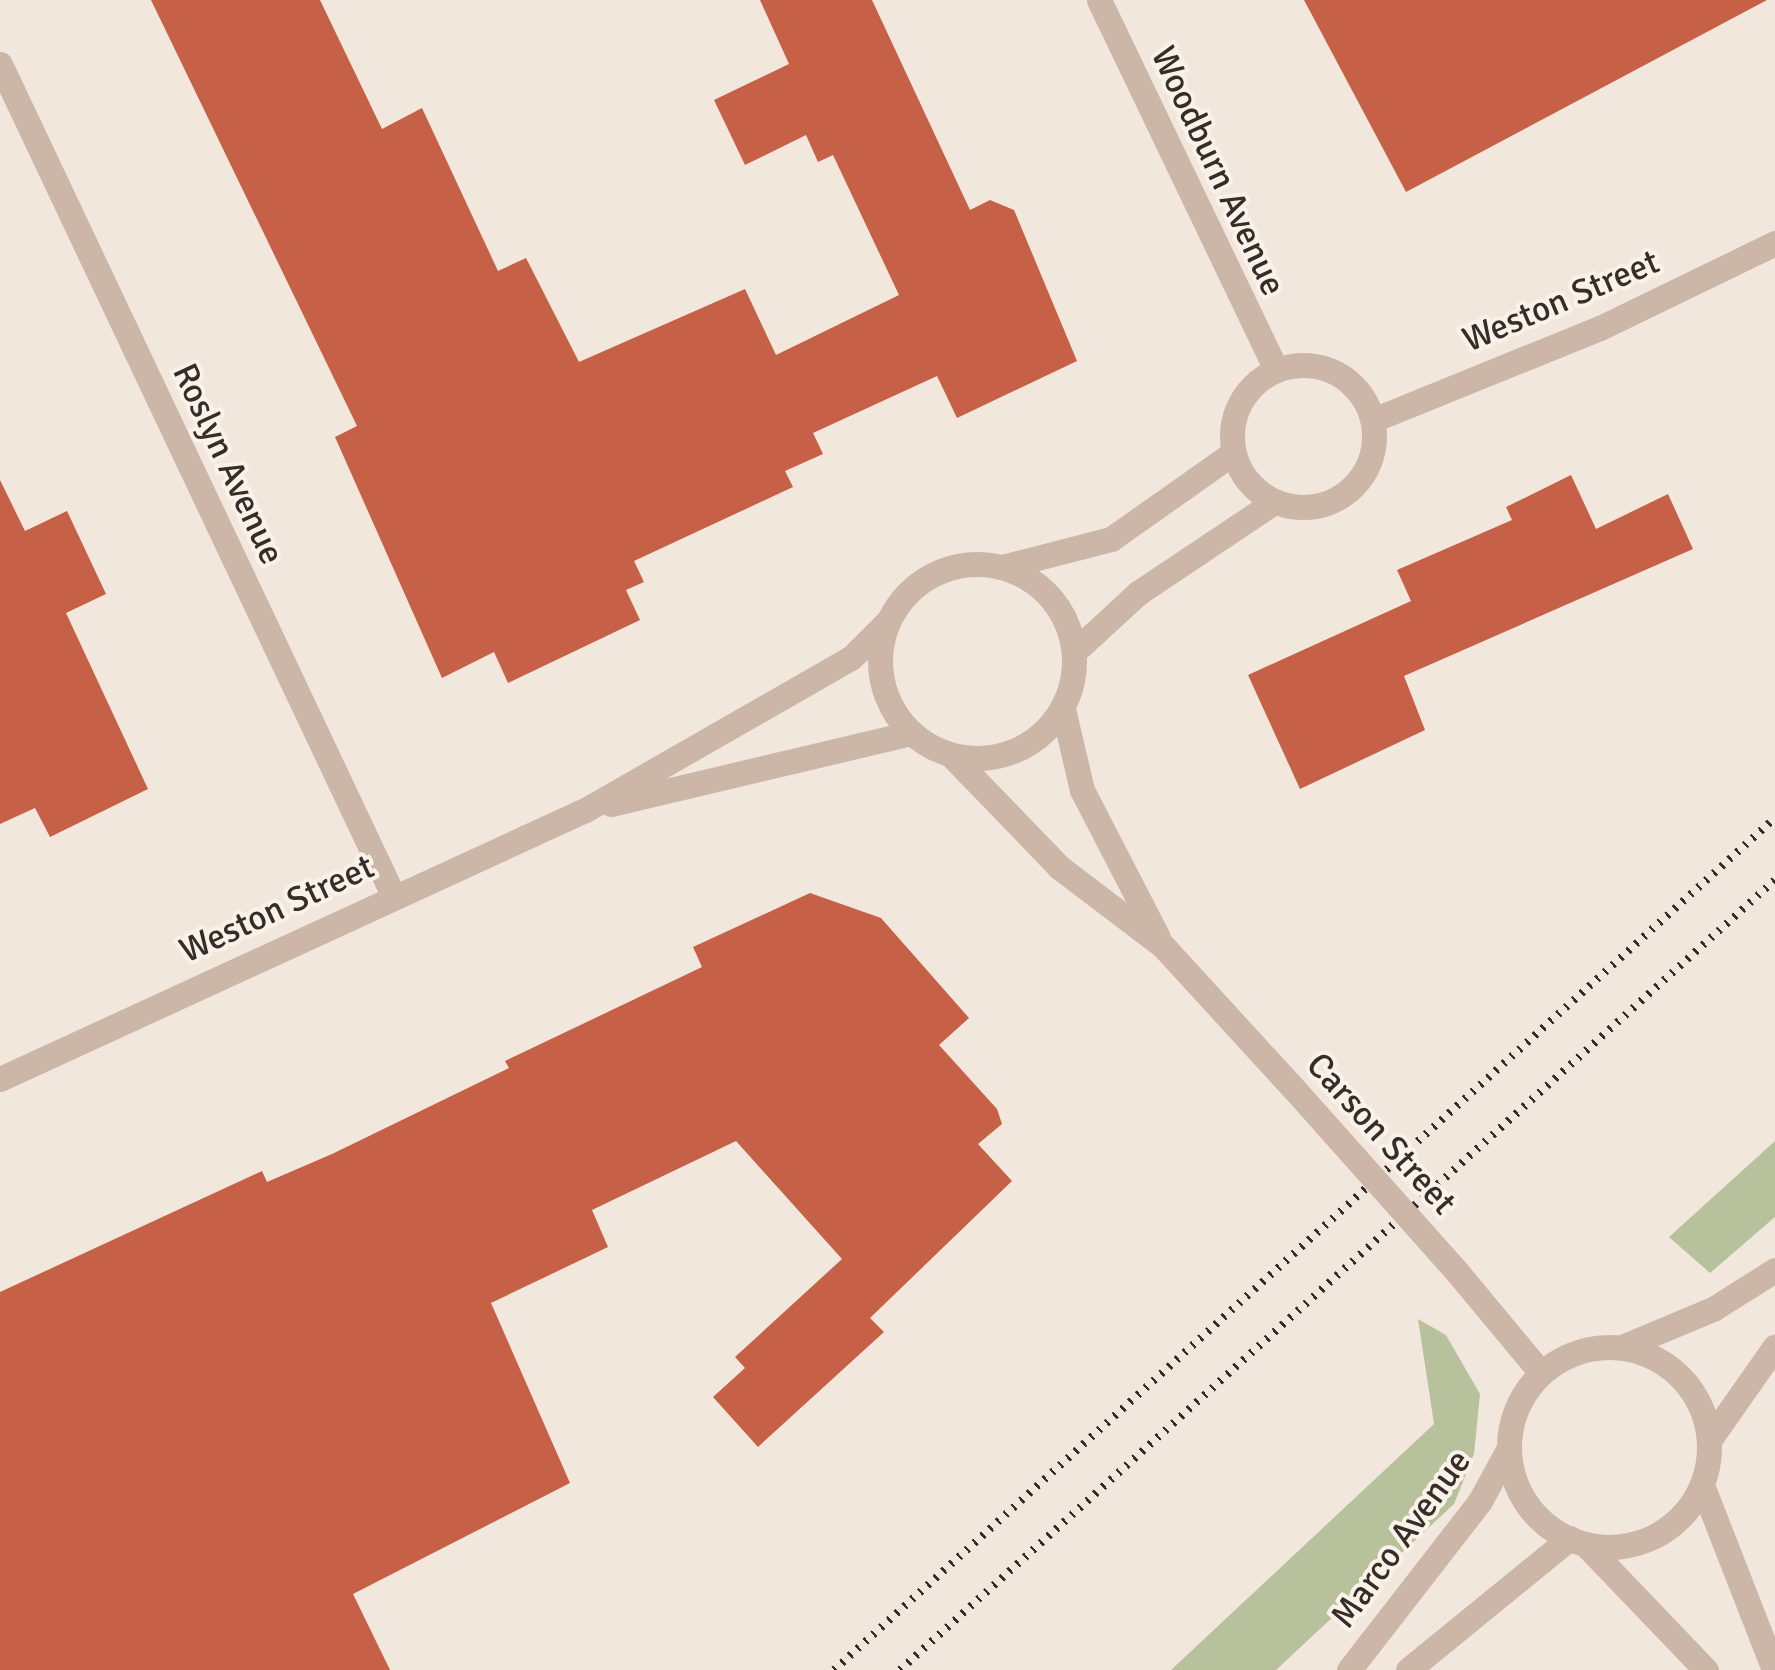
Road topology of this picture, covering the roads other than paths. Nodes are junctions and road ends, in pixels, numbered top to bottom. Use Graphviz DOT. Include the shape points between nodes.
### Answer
graph roads {
  1 [pos="1099,0"];
  2 [pos="0,64"];
  3 [pos="1775,243"];
  4 [pos="1276,370"];
  5 [pos="1373,420"];
  6 [pos="1233,453"];
  7 [pos="1274,502"];
  8 [pos="1002,566"];
  9 [pos="888,621"];
  10 [pos="1075,651"];
  11 [pos="1062,709"];
  12 [pos="911,733"];
  13 [pos="951,755"];
  14 [pos="587,809"];
  15 [pos="392,894"];
  16 [pos="1163,946"];
  17 [pos="0,1079"];
  18 [pos="1775,1270"];
  19 [pos="1775,1346"];
  20 [pos="1622,1347"];
  21 [pos="1541,1373"];
  22 [pos="1710,1439"];
  23 [pos="1509,1448"];
  24 [pos="1702,1485"];
  25 [pos="1577,1541"];
  26 [pos="1349,1670"];
  27 [pos="1408,1670"];
  28 [pos="1706,1670"];
  29 [pos="1774,1670"];
  1 -- 4 [label="street, Woodburn Avenue"];
  2 -- 15 [label="street, Roslyn Avenue"];
  3 -- 5 [label="street, Weston Street" via="1600,328"];
  4 -- 5 [label="street" via="1300,364 1346,378"];
  4 -- 6 [label="street" via="1239,404"];
  5 -- 7 [label="street" via="1366,471 1349,492 1300,508"];
  6 -- 7 [label="street"];
  6 -- 8 [label="street" via="1095,547"];
  7 -- 10 [label="street" via="1138,593"];
  8 -- 9 [label="street" via="935,574"];
  8 -- 10 [label="street" via="1052,598"];
  9 -- 12 [label="street" via="881,681"];
  9 -- 14 [label="street, Weston Street" via="851,658"];
  10 -- 11 [label="street"];
  11 -- 13 [label="street" via="1015,751"];
  11 -- 16 [label="street, Carson Street" via="1082,790"];
  12 -- 13 [label="street"];
  12 -- 14 [label="street, Weston Street"];
  13 -- 16 [label="street, Carson Street" via="1059,867"];
  14 -- 15 [label="street, Weston Street"];
  15 -- 17 [label="street, Weston Street"];
  16 -- 21 [label="street, Carson Street, bridge"];
  18 -- 20 [label="street" via="1713,1309"];
  19 -- 22 [label="street"];
  20 -- 21 [label="street" via="1579,1352"];
  20 -- 22 [label="street" via="1680,1376"];
  21 -- 23 [label="street" via="1517,1407"];
  22 -- 24 [label="street"];
  23 -- 25 [label="street" via="1528,1506"];
  23 -- 26 [label="street, Marco Avenue" via="1480,1501"];
  24 -- 25 [label="street" via="1656,1536"];
  24 -- 29 [label="street"];
  25 -- 27 [label="street"];
  25 -- 28 [label="street"];
}
